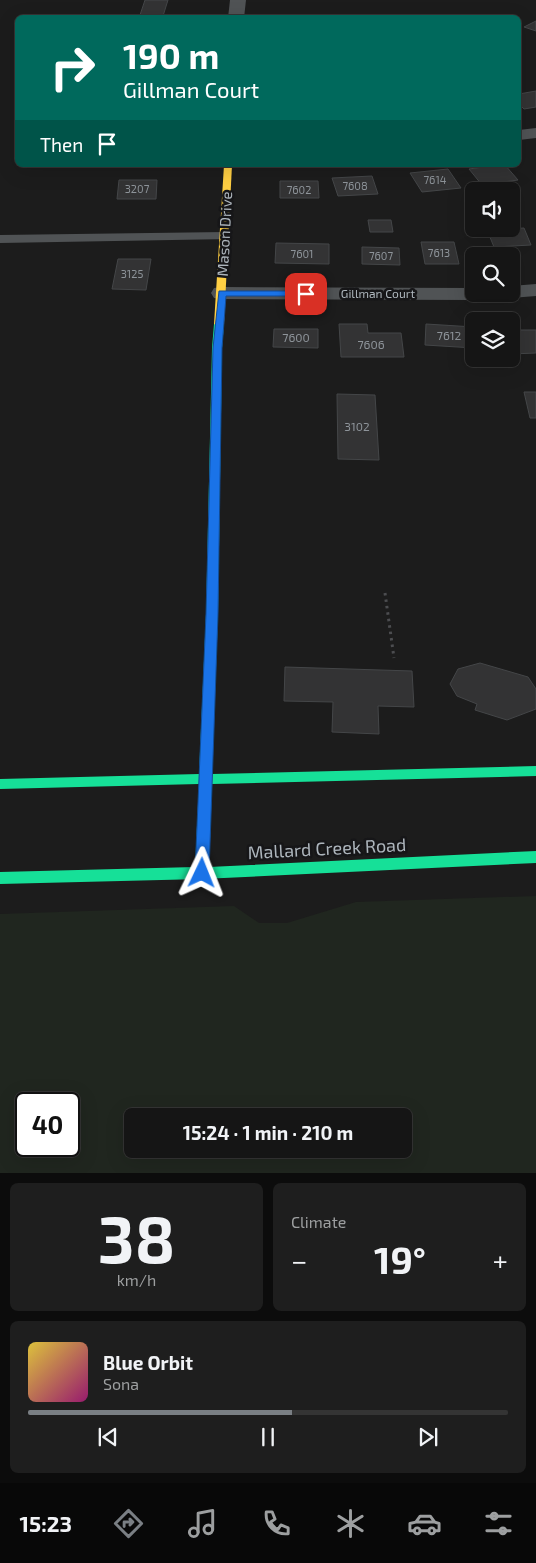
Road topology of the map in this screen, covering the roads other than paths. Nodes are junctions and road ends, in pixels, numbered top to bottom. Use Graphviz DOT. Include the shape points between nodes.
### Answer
graph roads {
  1 [pos="238,0"];
  2 [pos="236,15"];
  3 [pos="536,133"];
  4 [pos="521,135"];
  5 [pos="228,167"];
  6 [pos="225,236"];
  7 [pos="0,240"];
  8 [pos="536,290"];
  9 [pos="520,291"];
  10 [pos="222,293"];
  11 [pos="465,294"];
  12 [pos="536,771"];
  13 [pos="205,779"];
  14 [pos="0,784"];
  15 [pos="536,857"];
  16 [pos="202,873"];
  17 [pos="0,878"];
  1 -- 2 [label="street"];
  3 -- 4 [label="street"];
  5 -- 6 [label="street, Mason Drive"];
  6 -- 7 [label="lane"];
  6 -- 10 [label="street, Mason Drive"];
  8 -- 9 [label="street"];
  10 -- 11 [label="street, Gillman Court"];
  10 -- 13 [label="street, Mason Drive" via="217,348"];
  12 -- 13 [label="street"];
  13 -- 14 [label="street"];
  13 -- 16 [label="street, Mason Drive"];
  15 -- 16 [label="street, Mallard Creek Road"];
  16 -- 17 [label="street, Mallard Creek Road"];
}
